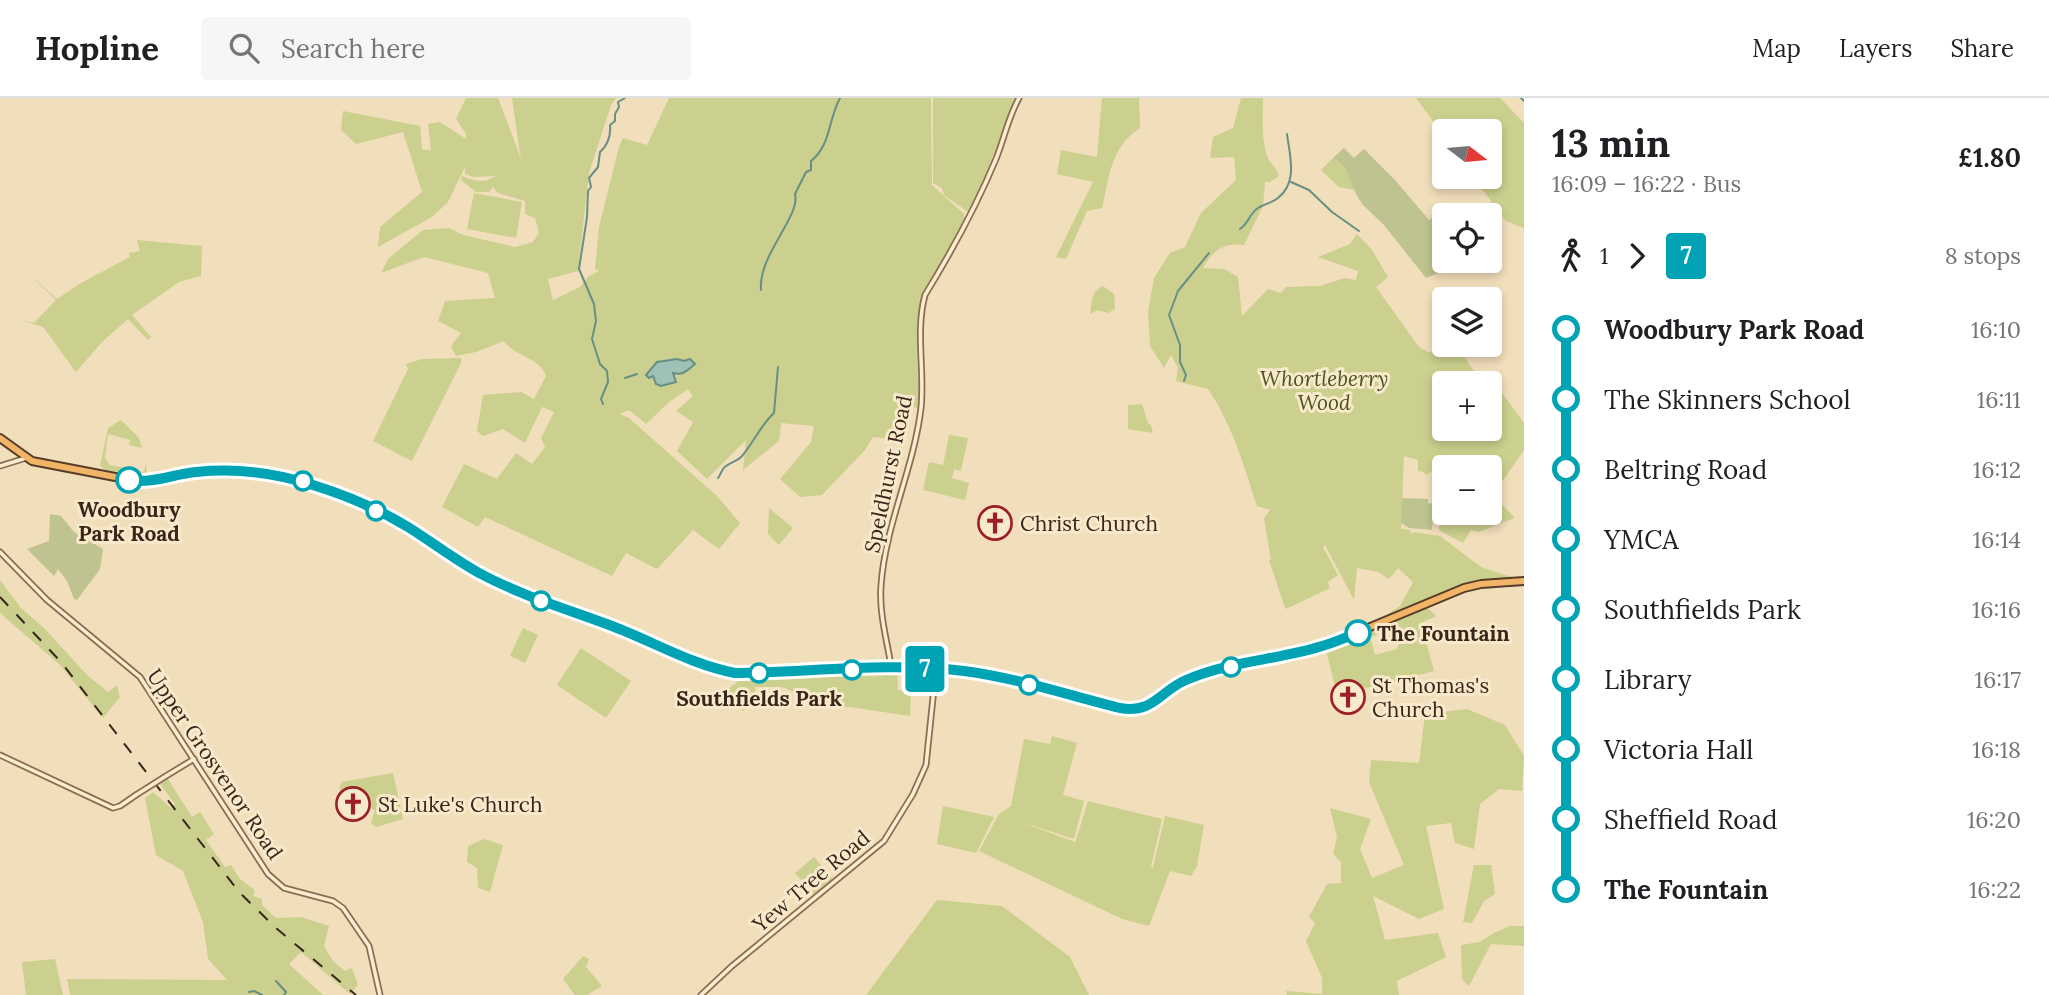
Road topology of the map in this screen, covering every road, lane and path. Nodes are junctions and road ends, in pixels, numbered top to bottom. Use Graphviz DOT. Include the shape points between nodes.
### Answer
graph roads {
  1 [pos="1019,98"];
  2 [pos="0,438"];
  3 [pos="26,458"];
  4 [pos="0,467"];
  5 [pos="0,552"];
  6 [pos="1524,581"];
  7 [pos="891,669"];
  8 [pos="936,670"];
  9 [pos="1,756"];
  10 [pos="194,759"];
  11 [pos="380,995"];
  12 [pos="701,995"];
  1 -- 7 [label="street, Speldhurst Road" via="967,223 922,305 920,408 881,586"];
  2 -- 3 [label="highway"];
  3 -- 4 [label="street"];
  3 -- 7 [label="highway" via="141,482 210,471 289,477 349,498 405,526 512,590 712,668 735,673"];
  5 -- 10 [label="street, Upper Grosvenor Road" via="47,600 133,670"];
  6 -- 8 [label="highway" via="1468,586 1322,647 1196,676 1136,710 992,676"];
  7 -- 8 [label="highway"];
  8 -- 12 [label="street, Yew Tree Road" via="926,765 884,841"];
  9 -- 10 [label="street, bridge" via="116,808"];
  10 -- 11 [label="street, Upper Grosvenor Road" via="268,874 284,888 333,901 359,928 374,958"];
}
